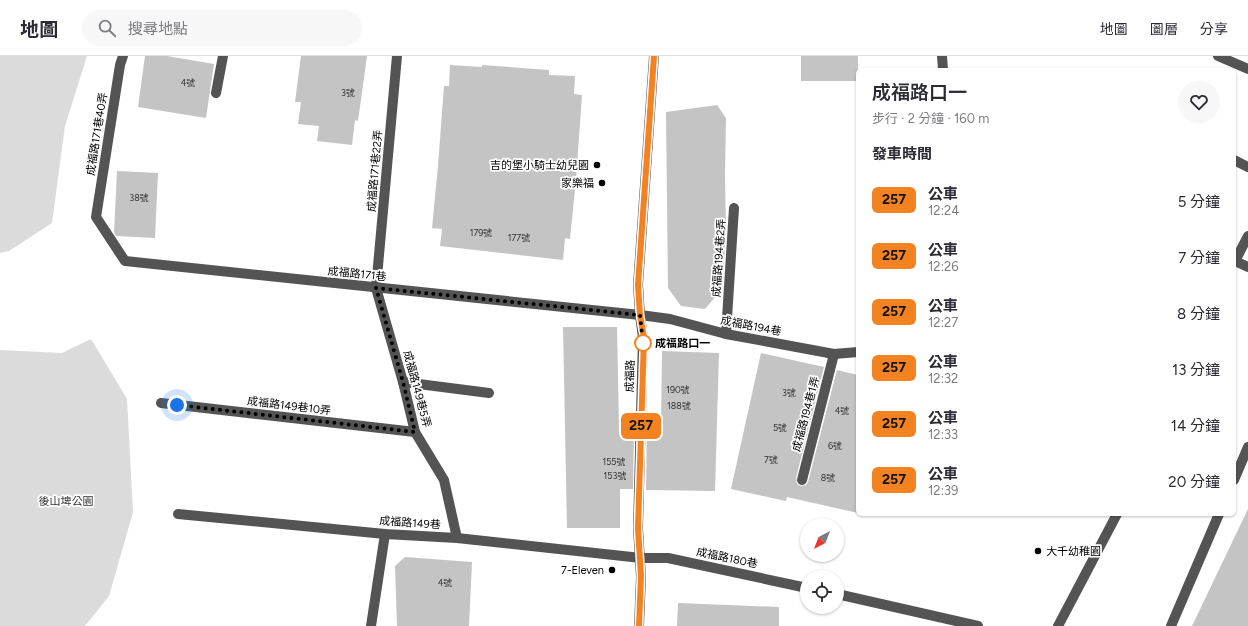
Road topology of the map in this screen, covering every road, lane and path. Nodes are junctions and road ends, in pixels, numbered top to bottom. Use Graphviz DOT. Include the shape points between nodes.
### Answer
graph roads {
  1 [pos="123,56"];
  2 [pos="223,56"];
  3 [pos="397,56"];
  4 [pos="654,56"];
  5 [pos="942,56"];
  6 [pos="1218,56"];
  7 [pos="942,68"];
  8 [pos="1248,69"];
  9 [pos="216,93"];
  10 [pos="1236,161"];
  11 [pos="1248,167"];
  12 [pos="734,208"];
  13 [pos="96,217"];
  14 [pos="1248,236"];
  15 [pos="1236,260"];
  16 [pos="1236,262"];
  17 [pos="1248,266"];
  18 [pos="376,288"];
  19 [pos="640,315"];
  20 [pos="726,334"];
  21 [pos="856,352"];
  22 [pos="834,354"];
  23 [pos="403,382"];
  24 [pos="488,393"];
  25 [pos="161,403"];
  26 [pos="415,432"];
  27 [pos="1248,447"];
  28 [pos="1236,475"];
  29 [pos="802,480"];
  30 [pos="178,514"];
  31 [pos="1116,516"];
  32 [pos="1218,516"];
  33 [pos="385,534"];
  34 [pos="457,538"];
  35 [pos="641,558"];
  36 [pos="800,586"];
  37 [pos="844,596"];
  38 [pos="371,626"];
  39 [pos="639,626"];
  40 [pos="978,626"];
  41 [pos="1058,626"];
  42 [pos="1171,626"];
  1 -- 13 [label="street, 成福路171巷40弄"];
  2 -- 9 [label="street"];
  3 -- 18 [label="street, 成福路171巷22弄"];
  4 -- 19 [label="street, 成福路" via="638,285"];
  5 -- 7 [label="street"];
  6 -- 8 [label="street"];
  10 -- 11 [label="street"];
  12 -- 20 [label="street, 成福路194巷2弄"];
  13 -- 18 [label="street, 成福路171巷" via="125,261"];
  14 -- 15 [label="street"];
  16 -- 17 [label="street"];
  18 -- 19 [label="street, 成福路171巷"];
  18 -- 23 [label="street, 成福路149巷5弄"];
  19 -- 20 [label="street, 成福路194巷" via="670,319"];
  19 -- 35 [label="street, 成福路" via="644,338 638,528"];
  20 -- 22 [label="street, 成福路194巷"];
  21 -- 22 [label="street, 成福路194巷"];
  22 -- 29 [label="street, 成福路194巷1弄"];
  23 -- 24 [label="street"];
  23 -- 26 [label="street, 成福路149巷5弄"];
  25 -- 26 [label="street, 成福路149巷10弄"];
  26 -- 34 [label="street, 成福路149巷5弄" via="444,480"];
  27 -- 28 [label="street"];
  30 -- 33 [label="street, 成福路149巷"];
  31 -- 41 [label="street"];
  32 -- 42 [label="street"];
  33 -- 34 [label="street, 成福路149巷"];
  33 -- 38 [label="street"];
  34 -- 35 [label="street, 成福路149巷"];
  35 -- 36 [label="street, 成福路180巷" via="668,558"];
  35 -- 39 [label="street, 成福路"];
  37 -- 40 [label="street"];
}
